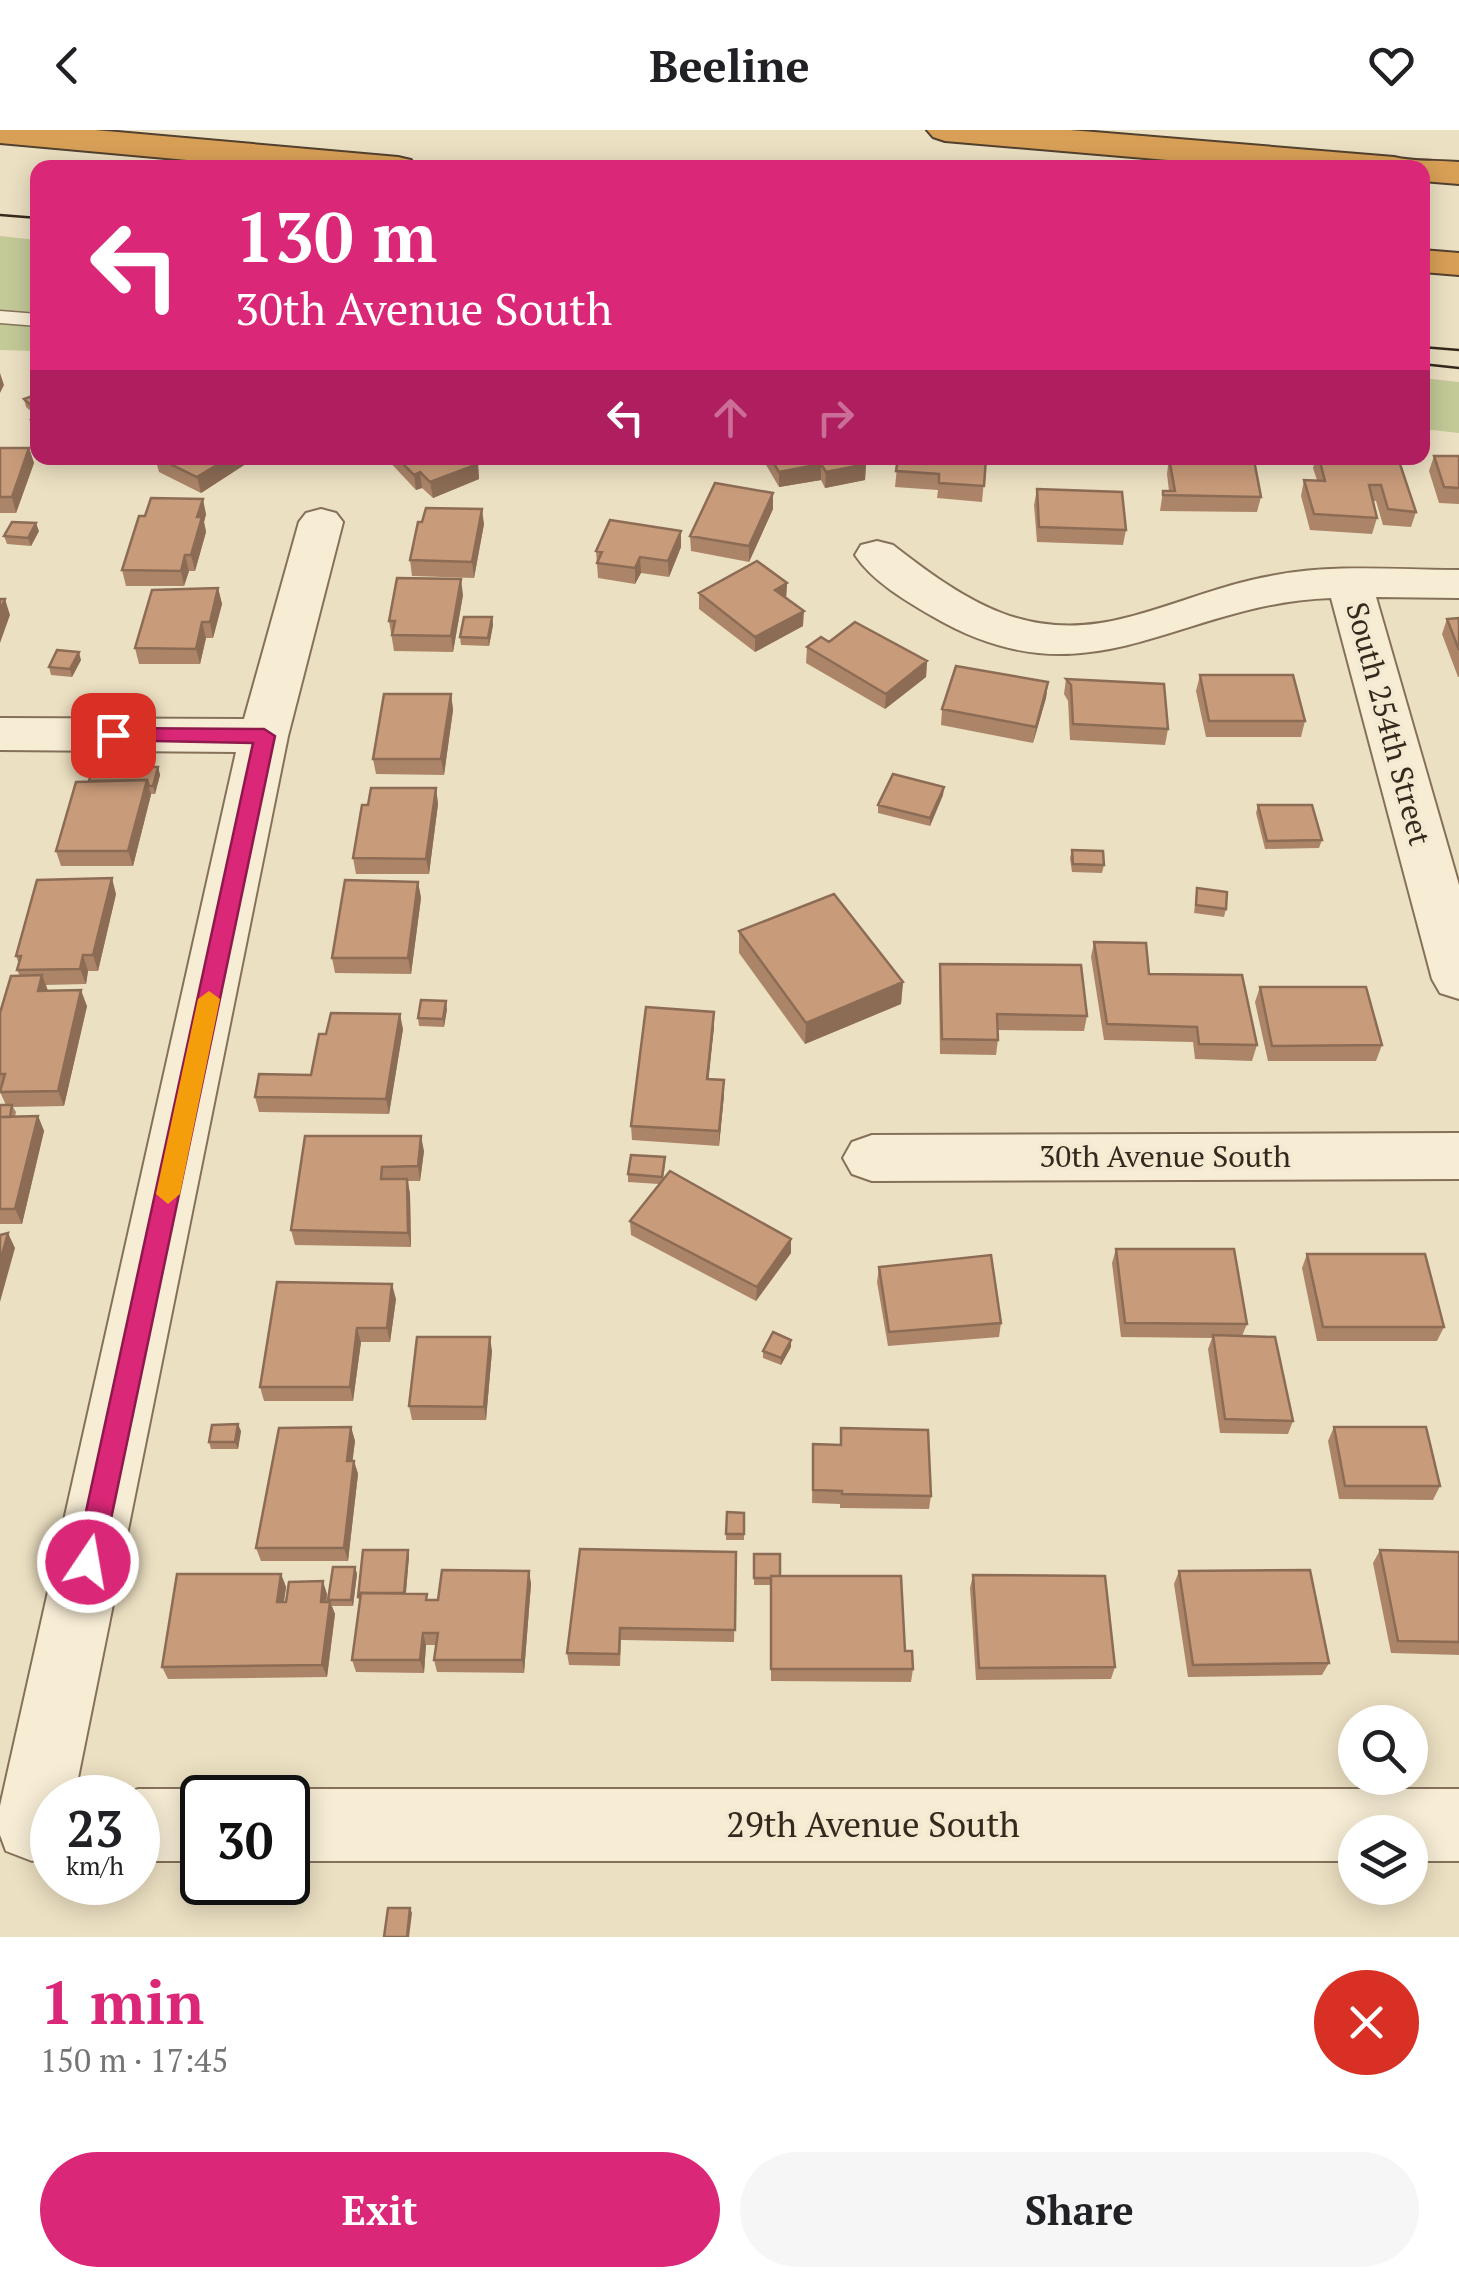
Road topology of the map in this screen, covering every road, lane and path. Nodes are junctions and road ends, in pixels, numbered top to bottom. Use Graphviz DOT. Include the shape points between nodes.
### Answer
graph roads {
  1 [pos="945,130"];
  2 [pos="0,132"];
  3 [pos="310,160"];
  4 [pos="1299,160"];
  5 [pos="1430,171"];
  6 [pos="1459,173"];
  7 [pos="1430,261"];
  8 [pos="1459,264"];
  9 [pos="0,318"];
  10 [pos="30,320"];
  11 [pos="321,522"];
  12 [pos="877,556"];
  13 [pos="1459,584"];
  14 [pos="1350,585"];
  15 [pos="0,734"];
  16 [pos="264,736"];
  17 [pos="1459,979"];
  18 [pos="1459,1156"];
  19 [pos="872,1158"];
  20 [pos="28,1825"];
  21 [pos="310,1825"];
  22 [pos="1459,1826"];
  1 -- 4 [label="highway"];
  2 -- 3 [label="highway"];
  5 -- 6 [label="highway"];
  7 -- 8 [label="highway"];
  9 -- 10 [label="lane"];
  11 -- 16 [label="street"];
  12 -- 14 [label="street" via="930,598 1019,639 1129,633 1276,589"];
  13 -- 14 [label="street"];
  14 -- 17 [label="street, South 254th Street"];
  15 -- 16 [label="street"];
  16 -- 20 [label="street"];
  18 -- 19 [label="street, 30th Avenue South"];
  21 -- 22 [label="street, 29th Avenue South"];
}
